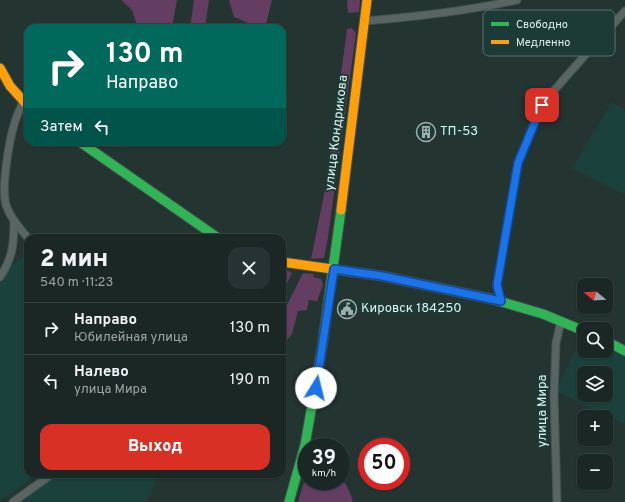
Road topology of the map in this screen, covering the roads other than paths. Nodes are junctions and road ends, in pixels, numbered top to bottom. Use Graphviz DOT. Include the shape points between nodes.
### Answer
graph roads {
  1 [pos="366,0"];
  2 [pos="517,0"];
  3 [pos="496,2"];
  4 [pos="625,11"];
  5 [pos="364,21"];
  6 [pos="615,22"];
  7 [pos="584,56"];
  8 [pos="0,68"];
  9 [pos="24,102"];
  10 [pos="24,107"];
  11 [pos="86,146"];
  12 [pos="14,221"];
  13 [pos="25,234"];
  14 [pos="212,234"];
  15 [pos="286,263"];
  16 [pos="334,269"];
  17 [pos="0,277"];
  18 [pos="501,301"];
  19 [pos="561,321"];
  20 [pos="577,328"];
  21 [pos="613,345"];
  22 [pos="625,351"];
  23 [pos="46,478"];
  24 [pos="12,502"];
  25 [pos="289,502"];
  26 [pos="557,502"];
  1 -- 5 [label="street, улица Кондрикова"];
  2 -- 3 [label="street"];
  3 -- 5 [label="street" via="427,16"];
  4 -- 6 [label="street"];
  5 -- 16 [label="street, улица Кондрикова"];
  7 -- 18 [label="street" via="542,105 518,163 497,285"];
  8 -- 9 [label="street" via="10,86"];
  10 -- 12 [label="street" via="14,123 4,187 6,204"];
  11 -- 14 [label="street"];
  12 -- 13 [label="street"];
  12 -- 17 [label="street" via="12,254"];
  15 -- 16 [label="street"];
  16 -- 18 [label="street" via="382,276"];
  16 -- 25 [label="street, улица Кондрикова" via="312,415"];
  18 -- 19 [label="street"];
  19 -- 20 [label="street"];
  19 -- 26 [label="street, улица Мира" via="556,343 554,395"];
  21 -- 22 [label="street"];
  23 -- 24 [label="street"];
}
